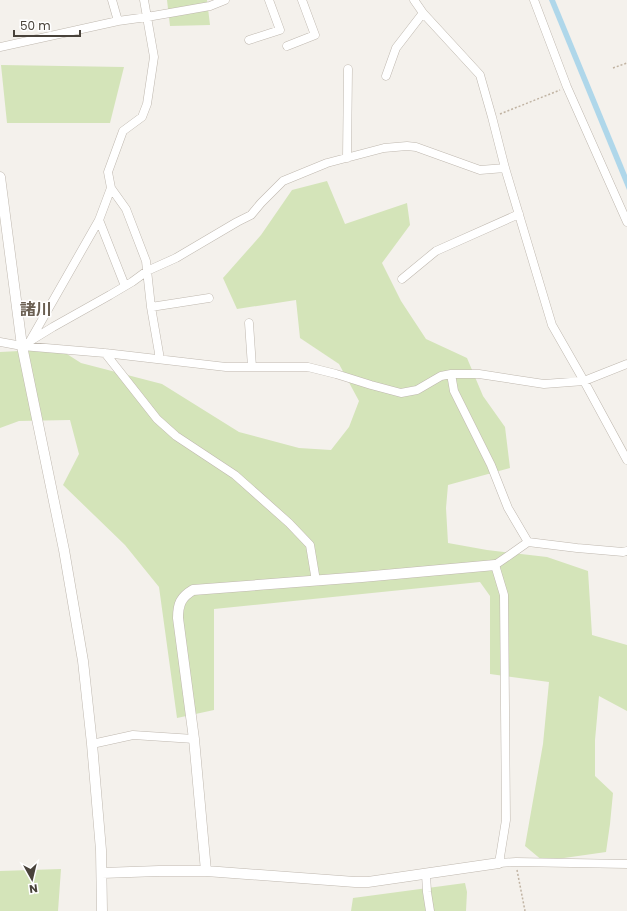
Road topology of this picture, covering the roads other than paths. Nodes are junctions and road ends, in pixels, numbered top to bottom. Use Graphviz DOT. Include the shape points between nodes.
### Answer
graph roads {
  1 [pos="112,0"];
  2 [pos="144,0"];
  3 [pos="225,0"];
  4 [pos="269,0"];
  5 [pos="302,0"];
  6 [pos="414,0"];
  7 [pos="534,0"];
  8 [pos="423,13"];
  9 [pos="147,17"];
  10 [pos="118,21"];
  11 [pos="249,40"];
  12 [pos="287,46"];
  13 [pos="0,47"];
  14 [pos="348,69"];
  15 [pos="386,76"];
  16 [pos="347,158"];
  17 [pos="505,168"];
  18 [pos="0,177"];
  19 [pos="111,188"];
  20 [pos="519,214"];
  21 [pos="99,220"];
  22 [pos="627,222"];
  23 [pos="147,271"];
  24 [pos="402,279"];
  25 [pos="125,286"];
  26 [pos="209,298"];
  27 [pos="151,307"];
  28 [pos="250,323"];
  29 [pos="0,342"];
  30 [pos="26,344"];
  31 [pos="105,352"];
  32 [pos="160,359"];
  33 [pos="627,364"];
  34 [pos="252,367"];
  35 [pos="451,374"];
  36 [pos="584,381"];
  37 [pos="627,460"];
  38 [pos="528,542"];
  39 [pos="627,551"];
  40 [pos="495,565"];
  41 [pos="316,581"];
  42 [pos="194,739"];
  43 [pos="92,744"];
  44 [pos="499,863"];
  45 [pos="627,864"];
  46 [pos="206,871"];
  47 [pos="102,873"];
  48 [pos="426,874"];
  49 [pos="102,911"];
  50 [pos="430,911"];
  1 -- 10 [label="street"];
  2 -- 9 [label="street"];
  3 -- 9 [label="street" via="210,6"];
  4 -- 11 [label="street" via="280,30"];
  5 -- 12 [label="street" via="315,35"];
  6 -- 8 [label="street"];
  7 -- 22 [label="street" via="567,87"];
  8 -- 15 [label="street" via="396,48"];
  8 -- 17 [label="street" via="480,76"];
  9 -- 10 [label="street"];
  9 -- 19 [label="street" via="154,57 147,104 142,117 123,131 108,172"];
  10 -- 13 [label="street"];
  14 -- 16 [label="street"];
  16 -- 17 [label="street" via="384,148 407,146 480,170"];
  16 -- 23 [label="street" via="327,163 283,181 251,215 176,258"];
  17 -- 20 [label="street"];
  18 -- 30 [label="street"];
  19 -- 21 [label="street"];
  19 -- 23 [label="street" via="126,209 146,261"];
  20 -- 24 [label="street" via="436,251"];
  20 -- 36 [label="street" via="552,325"];
  21 -- 25 [label="street"];
  21 -- 30 [label="street"];
  23 -- 25 [label="street"];
  23 -- 27 [label="street"];
  25 -- 30 [label="street"];
  26 -- 27 [label="street"];
  27 -- 32 [label="street"];
  28 -- 34 [label="street"];
  29 -- 30 [label="street"];
  30 -- 31 [label="street"];
  30 -- 43 [label="street" via="83,661"];
  31 -- 32 [label="street"];
  31 -- 41 [label="street" via="157,418 176,436 234,475 310,545"];
  32 -- 34 [label="street" via="226,367"];
  33 -- 36 [label="street"];
  34 -- 35 [label="street" via="308,367 401,393 416,390 441,376"];
  35 -- 36 [label="street" via="479,374 544,384"];
  35 -- 38 [label="street" via="454,391 491,465 508,508"];
  36 -- 37 [label="street"];
  38 -- 39 [label="street"];
  38 -- 40 [label="street"];
  40 -- 41 [label="street"];
  40 -- 44 [label="street" via="504,595 506,820"];
  41 -- 42 [label="street" via="193,590 185,594 178,606 178,618"];
  42 -- 43 [label="street" via="133,735"];
  42 -- 46 [label="street"];
  43 -- 47 [label="street"];
  44 -- 45 [label="street"];
  44 -- 48 [label="street"];
  46 -- 47 [label="street"];
  46 -- 48 [label="street" via="355,882"];
  47 -- 49 [label="street"];
  48 -- 50 [label="street"];
}
